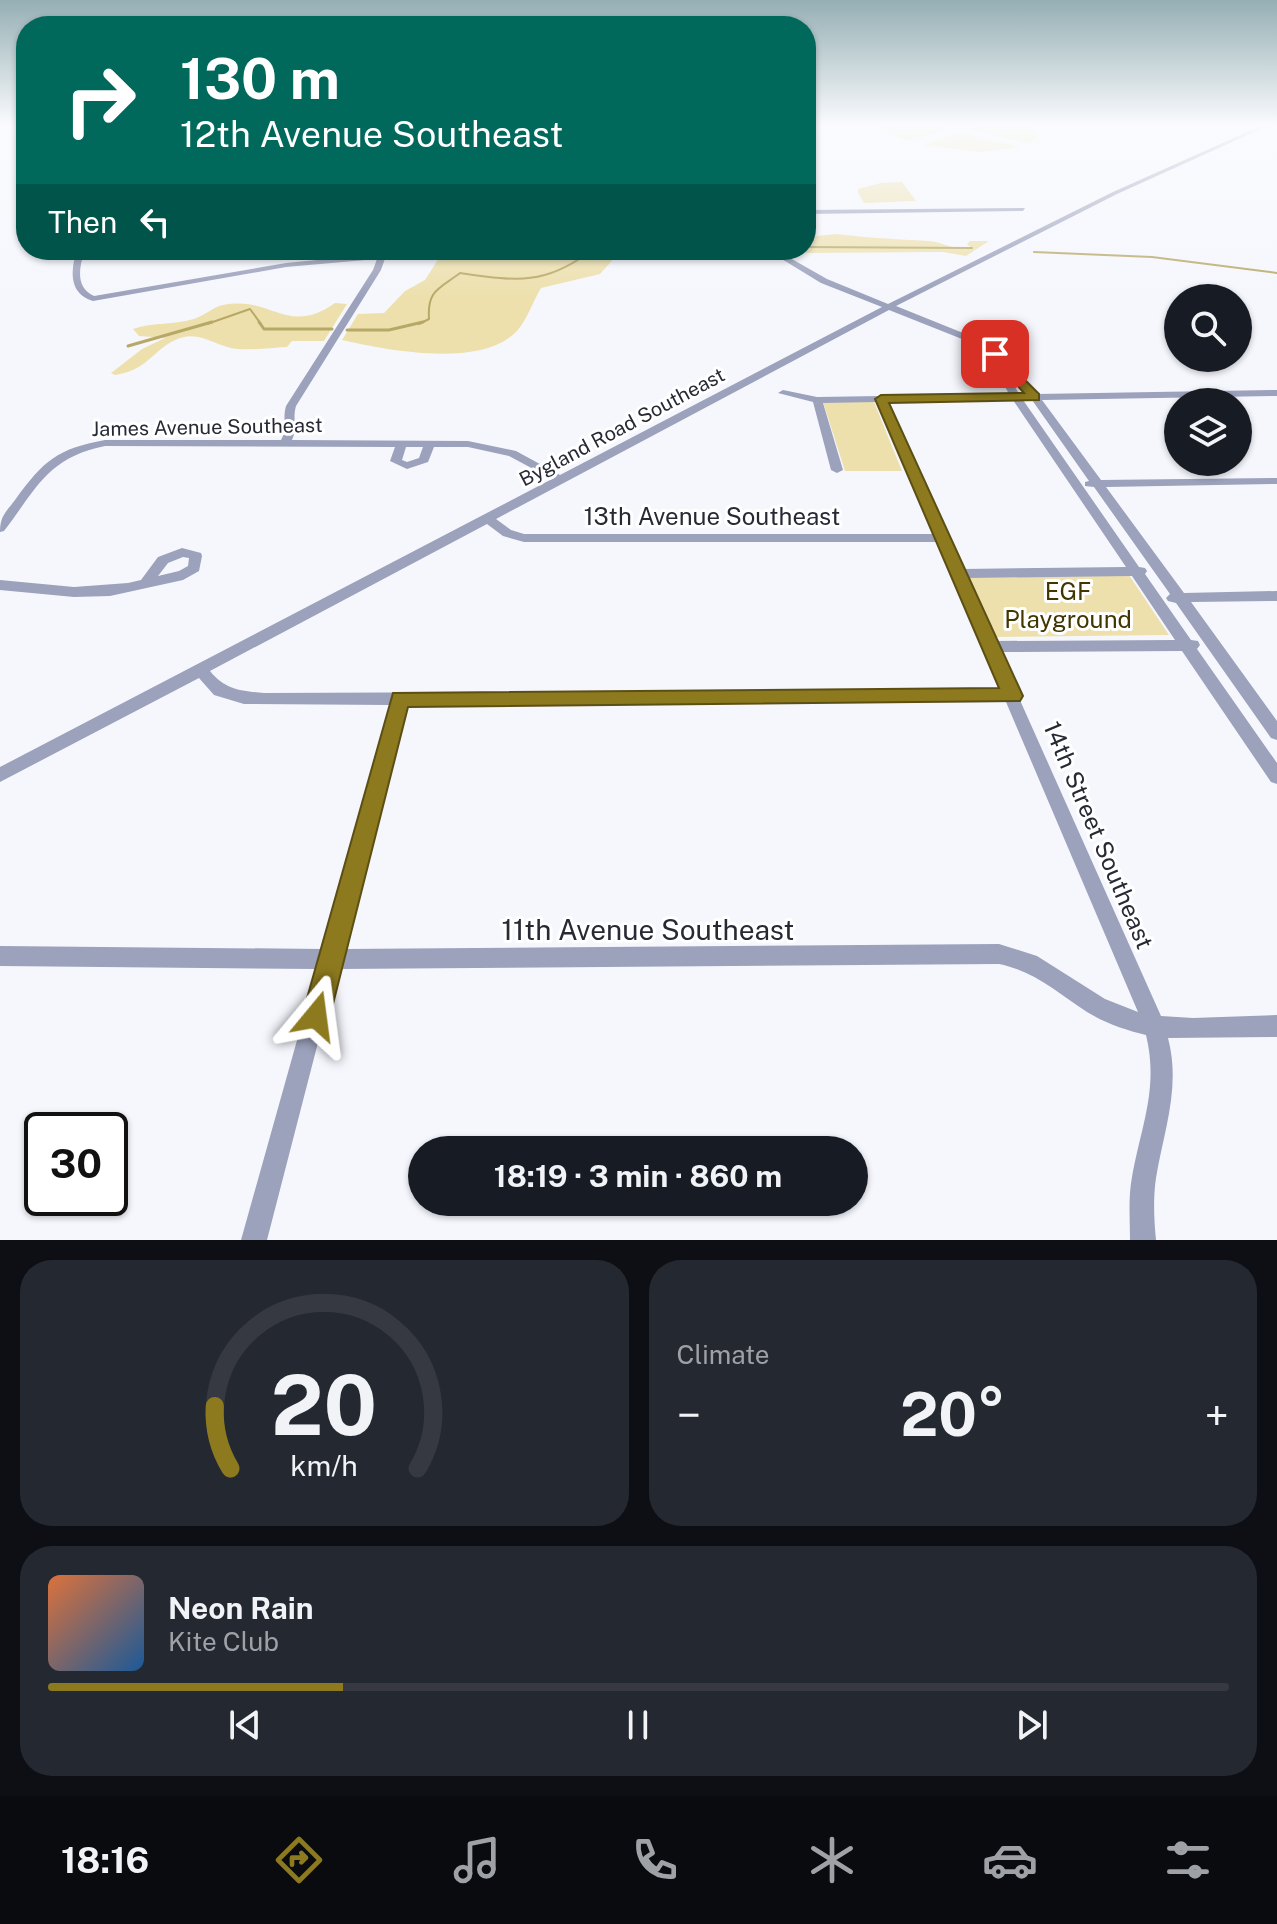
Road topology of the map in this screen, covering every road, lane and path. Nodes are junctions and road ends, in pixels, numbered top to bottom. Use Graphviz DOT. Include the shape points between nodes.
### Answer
graph roads {
  1 [pos="1142,182"];
  2 [pos="1023,209"];
  3 [pos="816,212"];
  4 [pos="78,260"];
  5 [pos="326,260"];
  6 [pos="381,260"];
  7 [pos="788,260"];
  8 [pos="890,307"];
  9 [pos="984,347"];
  10 [pos="783,393"];
  11 [pos="1277,393"];
  12 [pos="1016,397"];
  13 [pos="1035,397"];
  14 [pos="881,399"];
  15 [pos="817,400"];
  16 [pos="675,419"];
  17 [pos="686,426"];
  18 [pos="285,443"];
  19 [pos="402,443"];
  20 [pos="430,443"];
  21 [pos="837,470"];
  22 [pos="560,479"];
  23 [pos="1277,481"];
  24 [pos="1075,484"];
  25 [pos="1097,484"];
  26 [pos="487,518"];
  27 [pos="0,528"];
  28 [pos="943,538"];
  29 [pos="1135,571"];
  30 [pos="1160,571"];
  31 [pos="959,574"];
  32 [pos="146,583"];
  33 [pos="0,585"];
  34 [pos="1277,596"];
  35 [pos="1180,598"];
  36 [pos="1154,599"];
  37 [pos="1186,645"];
  38 [pos="1214,645"];
  39 [pos="991,647"];
  40 [pos="201,669"];
  41 [pos="1013,696"];
  42 [pos="400,699"];
  43 [pos="1277,733"];
  44 [pos="1274,769"];
  45 [pos="0,775"];
  46 [pos="0,956"];
  47 [pos="332,959"];
  48 [pos="1277,1026"];
  49 [pos="1155,1027"];
  50 [pos="254,1240"];
  51 [pos="1143,1240"];
  1 -- 8 [label="street, Bygland Road Southeast"];
  2 -- 3 [label="street"];
  4 -- 5 [label="street" via="79,290 93,299"];
  6 -- 18 [label="street" via="291,406 291,431"];
  7 -- 8 [label="street" via="824,281"];
  8 -- 9 [label="street"];
  8 -- 16 [label="street, Bygland Road Southeast"];
  9 -- 12 [label="street"];
  9 -- 13 [label="street" via="1004,361"];
  10 -- 15 [label="street"];
  11 -- 13 [label="street"];
  12 -- 13 [label="street"];
  12 -- 14 [label="street"];
  12 -- 24 [label="street"];
  13 -- 25 [label="street"];
  14 -- 15 [label="street"];
  14 -- 28 [label="street, 14th Street Southeast"];
  15 -- 21 [label="street"];
  16 -- 17 [label="street"];
  16 -- 22 [label="street, Bygland Road Southeast"];
  18 -- 19 [label="street, James Avenue Southeast"];
  18 -- 27 [label="street, James Avenue Southeast" via="82,447 45,467"];
  19 -- 20 [label="street, James Avenue Southeast"];
  19 -- 20 [label="street" via="396,461 407,466 424,460"];
  20 -- 22 [label="street, James Avenue Southeast" via="496,448"];
  22 -- 26 [label="street, Bygland Road Southeast"];
  23 -- 25 [label="street"];
  24 -- 25 [label="street"];
  24 -- 29 [label="street"];
  25 -- 30 [label="street"];
  26 -- 28 [label="street, 13th Avenue Southeast" via="524,538"];
  26 -- 40 [label="street, Bygland Road Southeast"];
  28 -- 31 [label="street, 14th Street Southeast"];
  29 -- 30 [label="street"];
  29 -- 31 [label="street"];
  29 -- 36 [label="street"];
  30 -- 35 [label="street"];
  31 -- 39 [label="street, 14th Street Southeast"];
  32 -- 33 [label="street" via="89,594"];
  34 -- 35 [label="street"];
  35 -- 36 [label="street"];
  35 -- 38 [label="street"];
  36 -- 37 [label="street"];
  37 -- 38 [label="street"];
  37 -- 39 [label="street"];
  37 -- 44 [label="street"];
  38 -- 43 [label="street"];
  39 -- 41 [label="street, 14th Street Southeast"];
  40 -- 42 [label="street" via="227,696"];
  40 -- 45 [label="street, Bygland Road Southeast"];
  41 -- 42 [label="street"];
  41 -- 49 [label="street, 14th Street Southeast"];
  42 -- 47 [label="street"];
  46 -- 47 [label="street, 11th Avenue Southeast"];
  47 -- 49 [label="street, 11th Avenue Southeast" via="999,954 1031,961 1090,1002"];
  47 -- 50 [label="street"];
  48 -- 49 [label="street, 11th Avenue Southeast"];
  49 -- 51 [label="street, 14th Street Southeast" via="1165,1078 1144,1181"];
}
